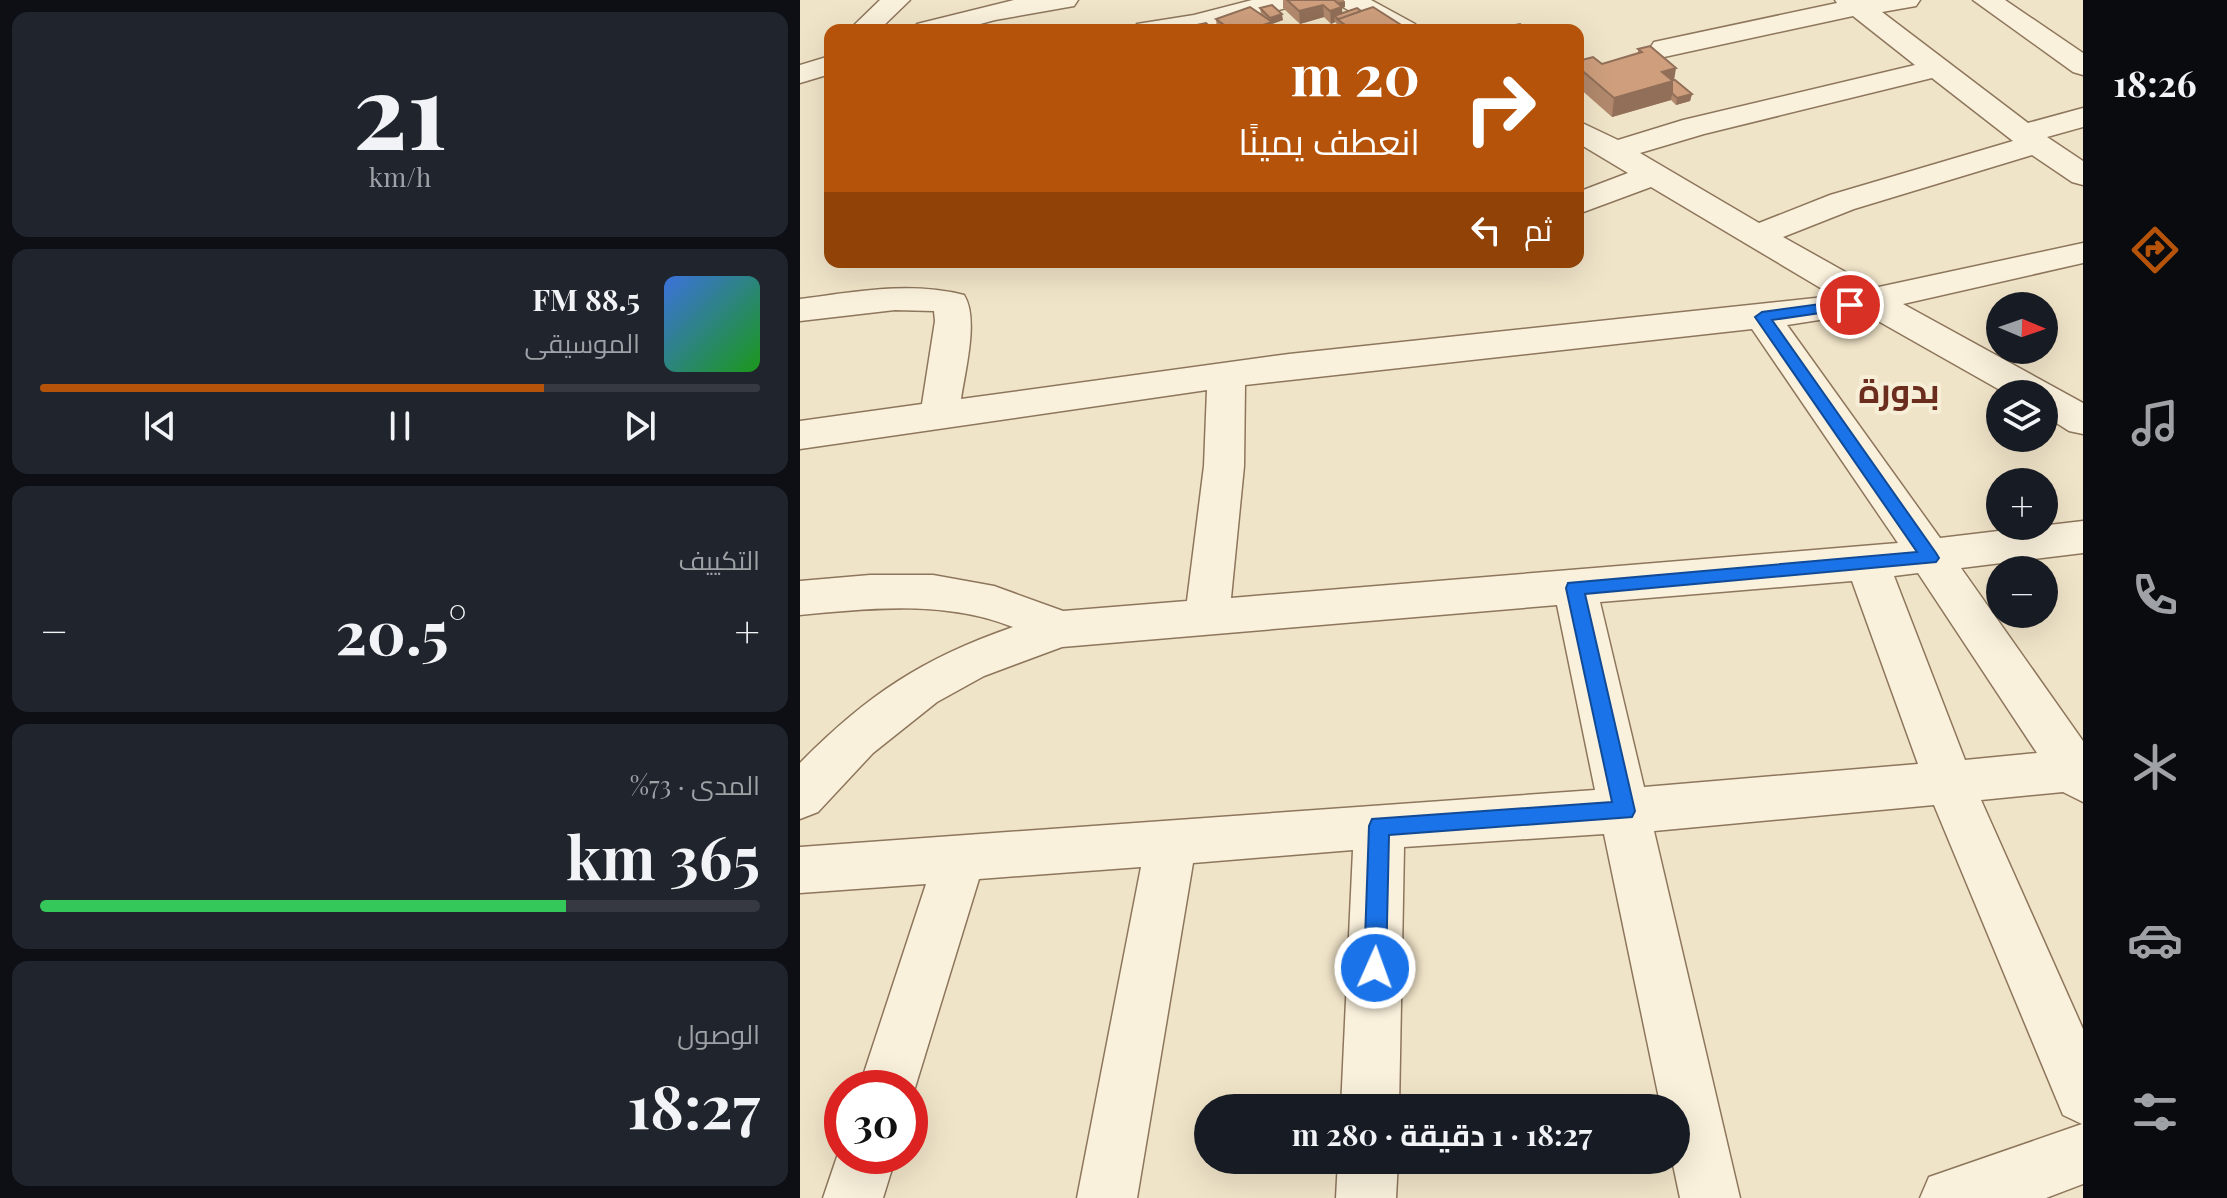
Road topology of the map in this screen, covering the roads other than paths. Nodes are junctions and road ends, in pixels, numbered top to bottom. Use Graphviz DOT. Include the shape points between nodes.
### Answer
graph roads {
  1 [pos="896,0"];
  2 [pos="1064,0"];
  3 [pos="1284,0"];
  4 [pos="1351,0"];
  5 [pos="1906,0"];
  6 [pos="1987,0"];
  7 [pos="1853,3"];
  8 [pos="870,24"];
  9 [pos="949,24"];
  10 [pos="1188,24"];
  11 [pos="1394,24"];
  12 [pos="1664,48"];
  13 [pos="2083,66"];
  14 [pos="1938,68"];
  15 [pos="2083,117"];
  16 [pos="1584,134"];
  17 [pos="2030,139"];
  18 [pos="1612,152"];
  19 [pos="1652,175"];
  20 [pos="2083,175"];
  21 [pos="1584,202"];
  22 [pos="1756,236"];
  23 [pos="2083,253"];
  24 [pos="1874,301"];
  25 [pos="800,310"];
  26 [pos="1762,317"];
  27 [pos="1226,374"];
  28 [pos="2012,380"];
  29 [pos="2058,406"];
  30 [pos="940,414"];
  31 [pos="2083,421"];
  32 [pos="800,435"];
  33 [pos="2083,537"];
  34 [pos="1930,558"];
  35 [pos="1867,563"];
  36 [pos="1575,588"];
  37 [pos="800,598"];
  38 [pos="1207,617"];
  39 [pos="1060,629"];
  40 [pos="2079,776"];
  41 [pos="1949,783"];
  42 [pos="800,797"];
  43 [pos="1624,811"];
  44 [pos="1379,826"];
  45 [pos="1171,841"];
  46 [pos="960,858"];
  47 [pos="800,870"];
  48 [pos="894,1070"];
  49 [pos="1370,1094"];
  50 [pos="2083,1095"];
  51 [pos="2083,1153"];
  52 [pos="860,1174"];
  53 [pos="1367,1174"];
  54 [pos="2019,1187"];
  55 [pos="853,1198"];
  56 [pos="1107,1198"];
  57 [pos="1366,1198"];
  58 [pos="1710,1198"];
  59 [pos="1950,1198"];
  1 -- 8 [label="street"];
  2 -- 9 [label="street"];
  3 -- 10 [label="street"];
  4 -- 11 [label="street"];
  5 -- 7 [label="street"];
  6 -- 13 [label="street"];
  7 -- 12 [label="street"];
  7 -- 14 [label="street"];
  14 -- 17 [label="street"];
  14 -- 18 [label="street"];
  15 -- 17 [label="street"];
  16 -- 18 [label="street"];
  17 -- 20 [label="street"];
  17 -- 22 [label="street"];
  18 -- 19 [label="street"];
  19 -- 21 [label="street"];
  19 -- 22 [label="street"];
  22 -- 24 [label="street"];
  23 -- 24 [label="street"];
  24 -- 26 [label="street"];
  24 -- 28 [label="street"];
  25 -- 30 [label="street" via="893,300 951,303"];
  26 -- 27 [label="street"];
  26 -- 34 [label="street"];
  27 -- 30 [label="street"];
  27 -- 38 [label="street" via="1222,497"];
  29 -- 31 [label="street"];
  30 -- 32 [label="street"];
  33 -- 34 [label="street"];
  34 -- 35 [label="street"];
  34 -- 40 [label="street"];
  35 -- 36 [label="street"];
  35 -- 41 [label="street"];
  36 -- 38 [label="street"];
  36 -- 43 [label="street"];
  37 -- 39 [label="street" via="922,590 970,595 1020,609"];
  38 -- 39 [label="street"];
  39 -- 42 [label="street" via="965,664 894,707"];
  40 -- 41 [label="street"];
  41 -- 43 [label="street"];
  41 -- 50 [label="street"];
  43 -- 44 [label="street"];
  43 -- 58 [label="street"];
  44 -- 45 [label="street"];
  44 -- 49 [label="street"];
  45 -- 46 [label="street"];
  45 -- 56 [label="street"];
  46 -- 47 [label="street"];
  46 -- 48 [label="street"];
  51 -- 54 [label="street"];
  52 -- 55 [label="street"];
  53 -- 57 [label="street"];
  54 -- 59 [label="street"];
}
